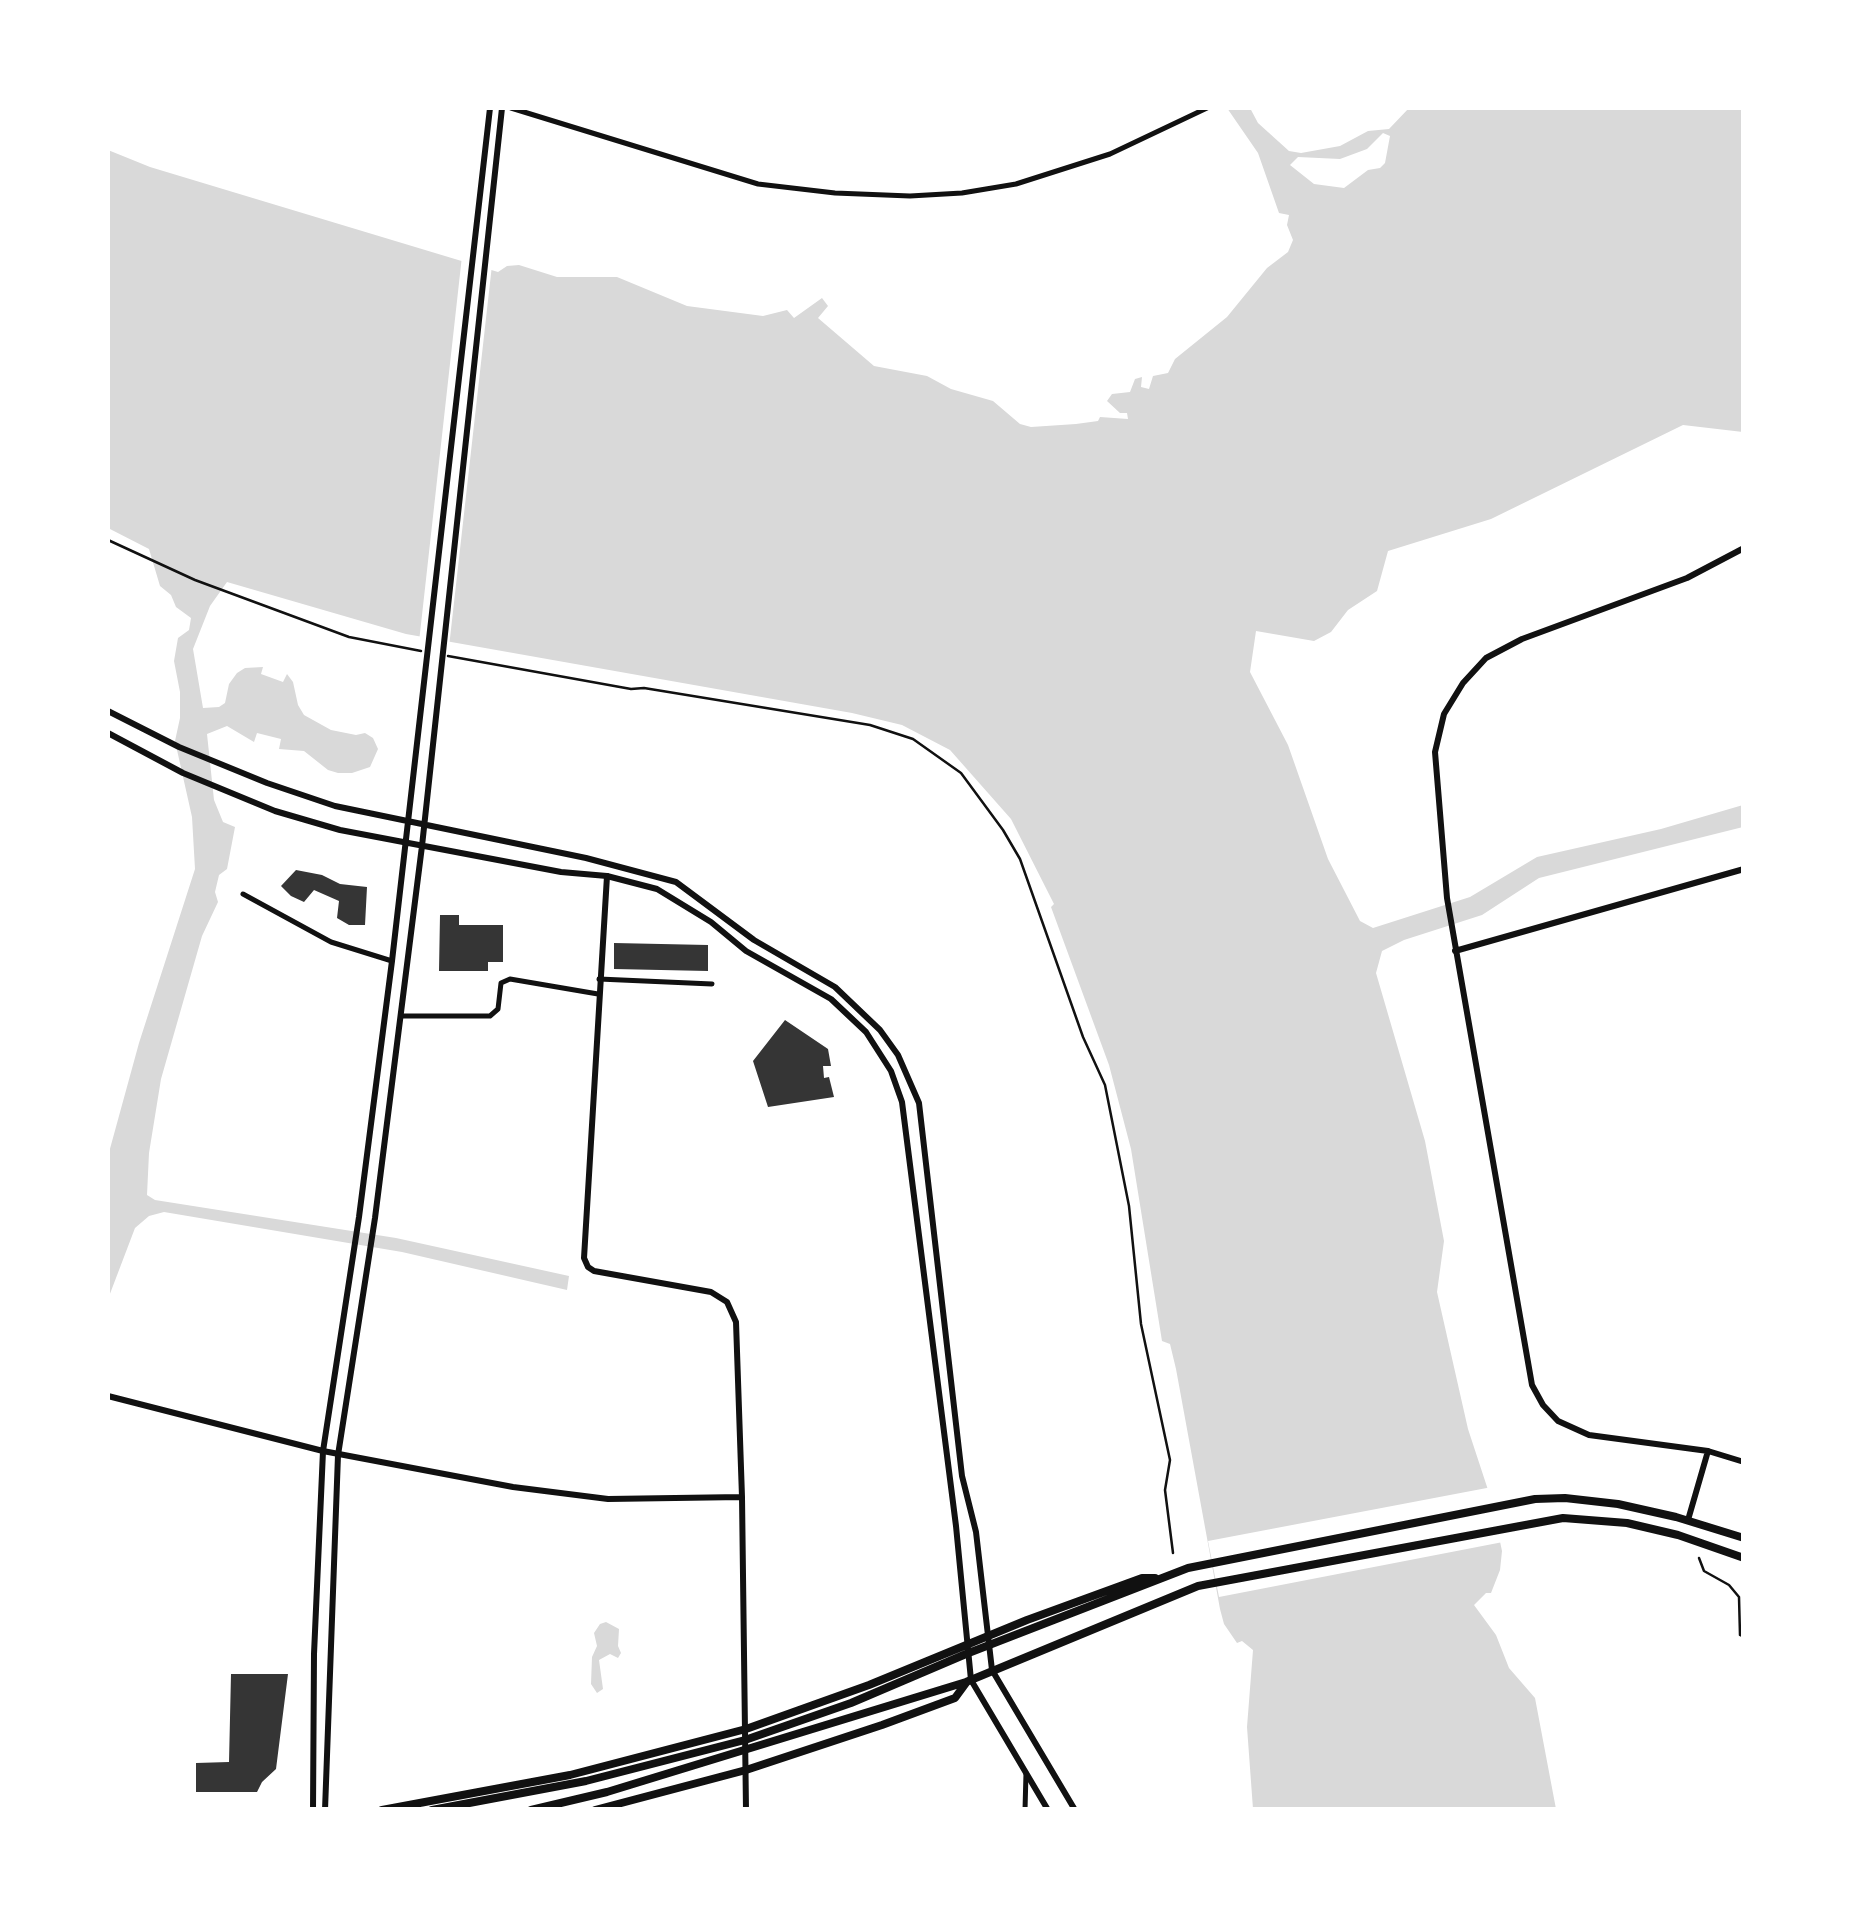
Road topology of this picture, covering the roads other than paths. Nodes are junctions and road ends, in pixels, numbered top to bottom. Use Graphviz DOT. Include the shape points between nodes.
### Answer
graph roads {
  1 [pos="490,108"];
  2 [pos="502,108"];
  3 [pos="512,108"];
  4 [pos="1207,108"];
  5 [pos="1744,548"];
  6 [pos="108,711"];
  7 [pos="108,733"];
  8 [pos="409,823"];
  9 [pos="424,826"];
  10 [pos="406,843"];
  11 [pos="422,846"];
  12 [pos="1744,869"];
  13 [pos="606,876"];
  14 [pos="243,894"];
  15 [pos="1456,951"];
  16 [pos="392,961"];
  17 [pos="600,979"];
  18 [pos="712,984"];
  19 [pos="598,994"];
  20 [pos="400,1016"];
  21 [pos="108,1396"];
  22 [pos="1708,1450"];
  23 [pos="323,1451"];
  24 [pos="338,1454"];
  25 [pos="1744,1462"];
  26 [pos="742,1497"];
  27 [pos="1688,1520"];
  28 [pos="1744,1538"];
  29 [pos="1744,1558"];
  30 [pos="1164,1577"];
  31 [pos="987,1635"];
  32 [pos="966,1643"];
  33 [pos="988,1646"];
  34 [pos="966,1654"];
  35 [pos="992,1670"];
  36 [pos="968,1681"];
  37 [pos="746,1729"];
  38 [pos="746,1740"];
  39 [pos="746,1752"];
  40 [pos="1026,1768"];
  41 [pos="746,1770"];
  42 [pos="313,1810"];
  43 [pos="325,1810"];
  44 [pos="382,1810"];
  45 [pos="432,1810"];
  46 [pos="531,1810"];
  47 [pos="595,1810"];
  48 [pos="746,1810"];
  49 [pos="1024,1810"];
  50 [pos="1048,1810"];
  51 [pos="1075,1810"];
  1 -- 8 [label="main road"];
  2 -- 9 [label="main road"];
  3 -- 4 [label="street" via="758,184 910,196 1016,184 1110,154"];
  5 -- 15 [label="main road" via="1687,578 1522,639 1486,658 1463,683 1444,714 1435,752"];
  6 -- 8 [label="main road" via="222,764 335,806"];
  7 -- 10 [label="main road" via="183,773 291,816"];
  8 -- 9 [label="main road"];
  8 -- 10 [label="main road"];
  9 -- 11 [label="main road"];
  9 -- 31 [label="main road" via="676,882 754,940 835,986 898,1054 919,1103"];
  10 -- 11 [label="main road"];
  10 -- 16 [label="main road"];
  11 -- 13 [label="main road"];
  11 -- 20 [label="main road"];
  12 -- 15 [label="main road"];
  13 -- 17 [label="main road"];
  13 -- 32 [label="main road" via="657,889 830,999 866,1032 891,1071 913,1176"];
  14 -- 16 [label="street" via="330,942"];
  15 -- 22 [label="main road" via="1532,1386 1558,1421 1589,1435"];
  16 -- 23 [label="main road"];
  17 -- 18 [label="street"];
  17 -- 19 [label="main road"];
  19 -- 20 [label="street" via="510,979 501,983 498,1010 490,1016"];
  19 -- 26 [label="main road" via="584,1258 594,1272 711,1292 732,1309"];
  20 -- 24 [label="main road"];
  21 -- 23 [label="main road"];
  22 -- 25 [label="main road"];
  22 -- 27 [label="main road"];
  23 -- 24 [label="main road"];
  23 -- 42 [label="main road"];
  24 -- 26 [label="main road" via="608,1499"];
  24 -- 43 [label="main road"];
  26 -- 37 [label="main road"];
  27 -- 28 [label="main road"];
  27 -- 30 [label="main road" via="1578,1499 1506,1503"];
  29 -- 35 [label="main road" via="1627,1522 1524,1523 1198,1586"];
  30 -- 31 [label="main road" via="1142,1578"];
  30 -- 33 [label="main road"];
  31 -- 32 [label="main road"];
  31 -- 33 [label="main road"];
  32 -- 34 [label="main road"];
  32 -- 37 [label="main road"];
  33 -- 34 [label="main road"];
  33 -- 35 [label="main road"];
  34 -- 36 [label="main road"];
  34 -- 38 [label="main road"];
  35 -- 36 [label="main road"];
  35 -- 51 [label="main road"];
  36 -- 39 [label="main road"];
  36 -- 40 [label="main road"];
  36 -- 41 [label="main road" via="954,1698"];
  37 -- 38 [label="main road"];
  37 -- 44 [label="main road" via="570,1775"];
  38 -- 39 [label="main road"];
  38 -- 45 [label="main road" via="586,1782"];
  39 -- 41 [label="main road"];
  39 -- 46 [label="main road"];
  40 -- 49 [label="street"];
  40 -- 50 [label="main road"];
  41 -- 47 [label="main road"];
  41 -- 48 [label="main road"];
}
